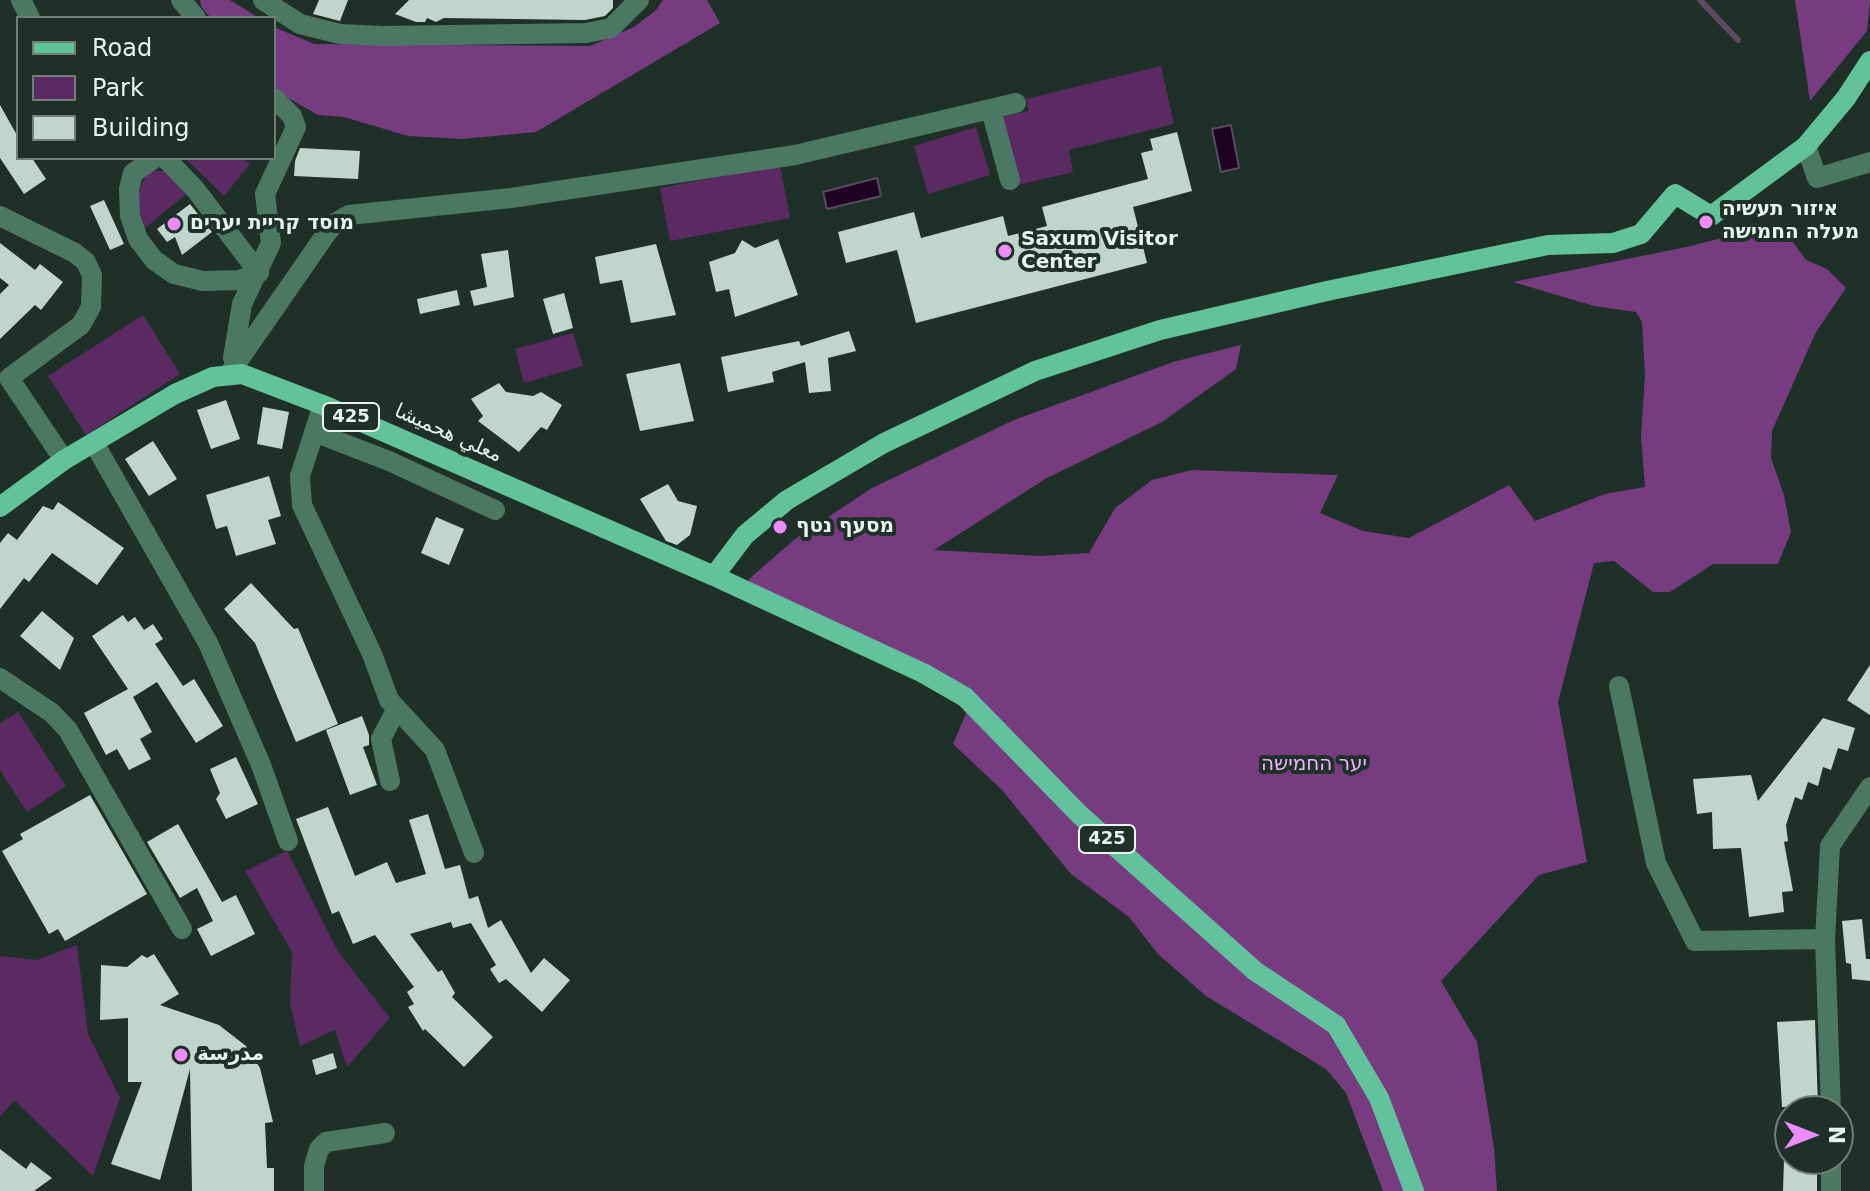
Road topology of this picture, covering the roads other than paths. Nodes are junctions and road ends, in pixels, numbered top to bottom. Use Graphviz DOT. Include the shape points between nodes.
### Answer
graph roads {
  1 [pos="181,0"];
  2 [pos="263,0"];
  3 [pos="639,0"];
  4 [pos="194,16"];
  5 [pos="1870,61"];
  6 [pos="276,100"];
  7 [pos="1016,103"];
  8 [pos="991,110"];
  9 [pos="1806,146"];
  10 [pos="152,160"];
  11 [pos="167,160"];
  12 [pos="1870,162"];
  13 [pos="1010,180"];
  14 [pos="0,216"];
  15 [pos="259,273"];
  16 [pos="229,374"];
  17 [pos="6,393"];
  18 [pos="323,405"];
  19 [pos="314,432"];
  20 [pos="94,443"];
  21 [pos="64,460"];
  22 [pos="0,507"];
  23 [pos="495,510"];
  24 [pos="714,576"];
  25 [pos="0,678"];
  26 [pos="1619,686"];
  27 [pos="396,710"];
  28 [pos="390,781"];
  29 [pos="1870,787"];
  30 [pos="288,841"];
  31 [pos="474,853"];
  32 [pos="182,929"];
  33 [pos="1825,939"];
  34 [pos="1830,1095"];
  35 [pos="385,1133"];
  36 [pos="314,1191"];
  37 [pos="1414,1191"];
  1 -- 4 [label="street"];
  2 -- 3 [label="street" via="300,24 340,34 383,36 586,33 611,28"];
  5 -- 9 [label="main road"];
  6 -- 15 [label="street" via="296,127 265,194 271,243"];
  7 -- 8 [label="street"];
  8 -- 13 [label="street"];
  8 -- 16 [label="street" via="795,155 511,198 349,215 326,234"];
  9 -- 12 [label="street" via="1817,178"];
  9 -- 24 [label="main road" via="1711,216 1675,194 1641,234 1613,243 1548,245 1327,291 1160,330 1035,371 884,443 787,500 745,535"];
  10 -- 15 [label="street" via="133,173 129,189 138,239 154,260 174,274 203,281 239,280"];
  11 -- 15 [label="street"];
  14 -- 17 [label="street" via="75,253 86,262 94,289 81,325 14,371"];
  15 -- 16 [label="street" via="242,304"];
  16 -- 18 [label="main road, معلي هحميشا / 425" via="259,379"];
  16 -- 20 [label="main road, معلي هحميشا / 425" via="192,385"];
  17 -- 21 [label="street"];
  18 -- 19 [label="street"];
  18 -- 24 [label="main road, معلي هحميشا / 425"];
  19 -- 23 [label="street"];
  19 -- 27 [label="street" via="300,476 302,505"];
  20 -- 21 [label="main road, معلي هحميشا / 425"];
  20 -- 30 [label="street" via="208,643"];
  21 -- 22 [label="main road, معلي هحميشا / 425"];
  24 -- 37 [label="main road, 425" via="965,697 1080,815 1255,971 1336,1025 1379,1098"];
  25 -- 32 [label="street" via="68,730"];
  26 -- 33 [label="street" via="1656,863 1695,941"];
  27 -- 28 [label="street" via="381,739"];
  27 -- 31 [label="street" via="435,750"];
  29 -- 33 [label="street" via="1830,846"];
  33 -- 34 [label="street"];
  35 -- 36 [label="street" via="326,1142 314,1166"];
}
